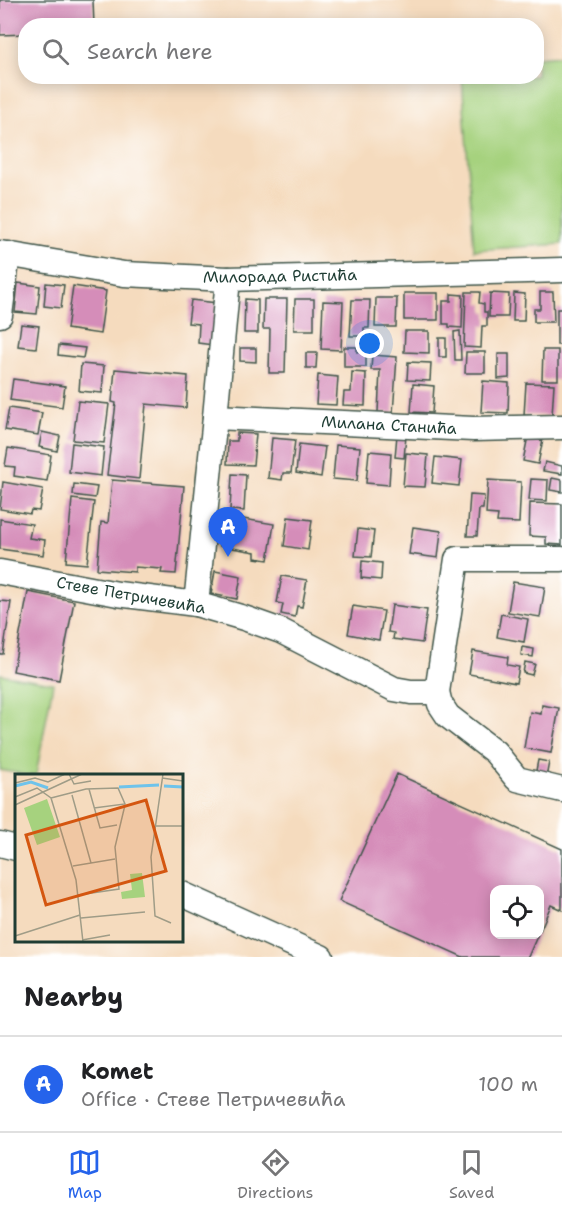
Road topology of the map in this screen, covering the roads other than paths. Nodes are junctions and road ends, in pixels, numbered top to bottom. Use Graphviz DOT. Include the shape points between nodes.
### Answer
graph roads {
  1 [pos="4,254"];
  2 [pos="562,270"];
  3 [pos="228,279"];
  4 [pos="0,315"];
  5 [pos="216,417"];
  6 [pos="562,427"];
  7 [pos="562,559"];
  8 [pos="0,573"];
  9 [pos="196,604"];
  10 [pos="437,692"];
  11 [pos="562,790"];
  12 [pos="0,844"];
  13 [pos="15,848"];
  14 [pos="183,894"];
  15 [pos="321,957"];
  1 -- 3 [label="street, Милорада Ристића" via="124,274"];
  1 -- 4 [label="street"];
  2 -- 3 [label="street, Милорада Ристића"];
  3 -- 5 [label="street"];
  5 -- 6 [label="street, Милана Станића" via="473,429"];
  5 -- 9 [label="street"];
  7 -- 10 [label="street" via="457,559"];
  8 -- 9 [label="street, Стеве Петричевића"];
  9 -- 10 [label="street, Стеве Петричевића" via="281,631 394,689"];
  10 -- 11 [label="street" via="448,716 495,752 517,779"];
  12 -- 13 [label="street"];
  14 -- 15 [label="street"];
}
